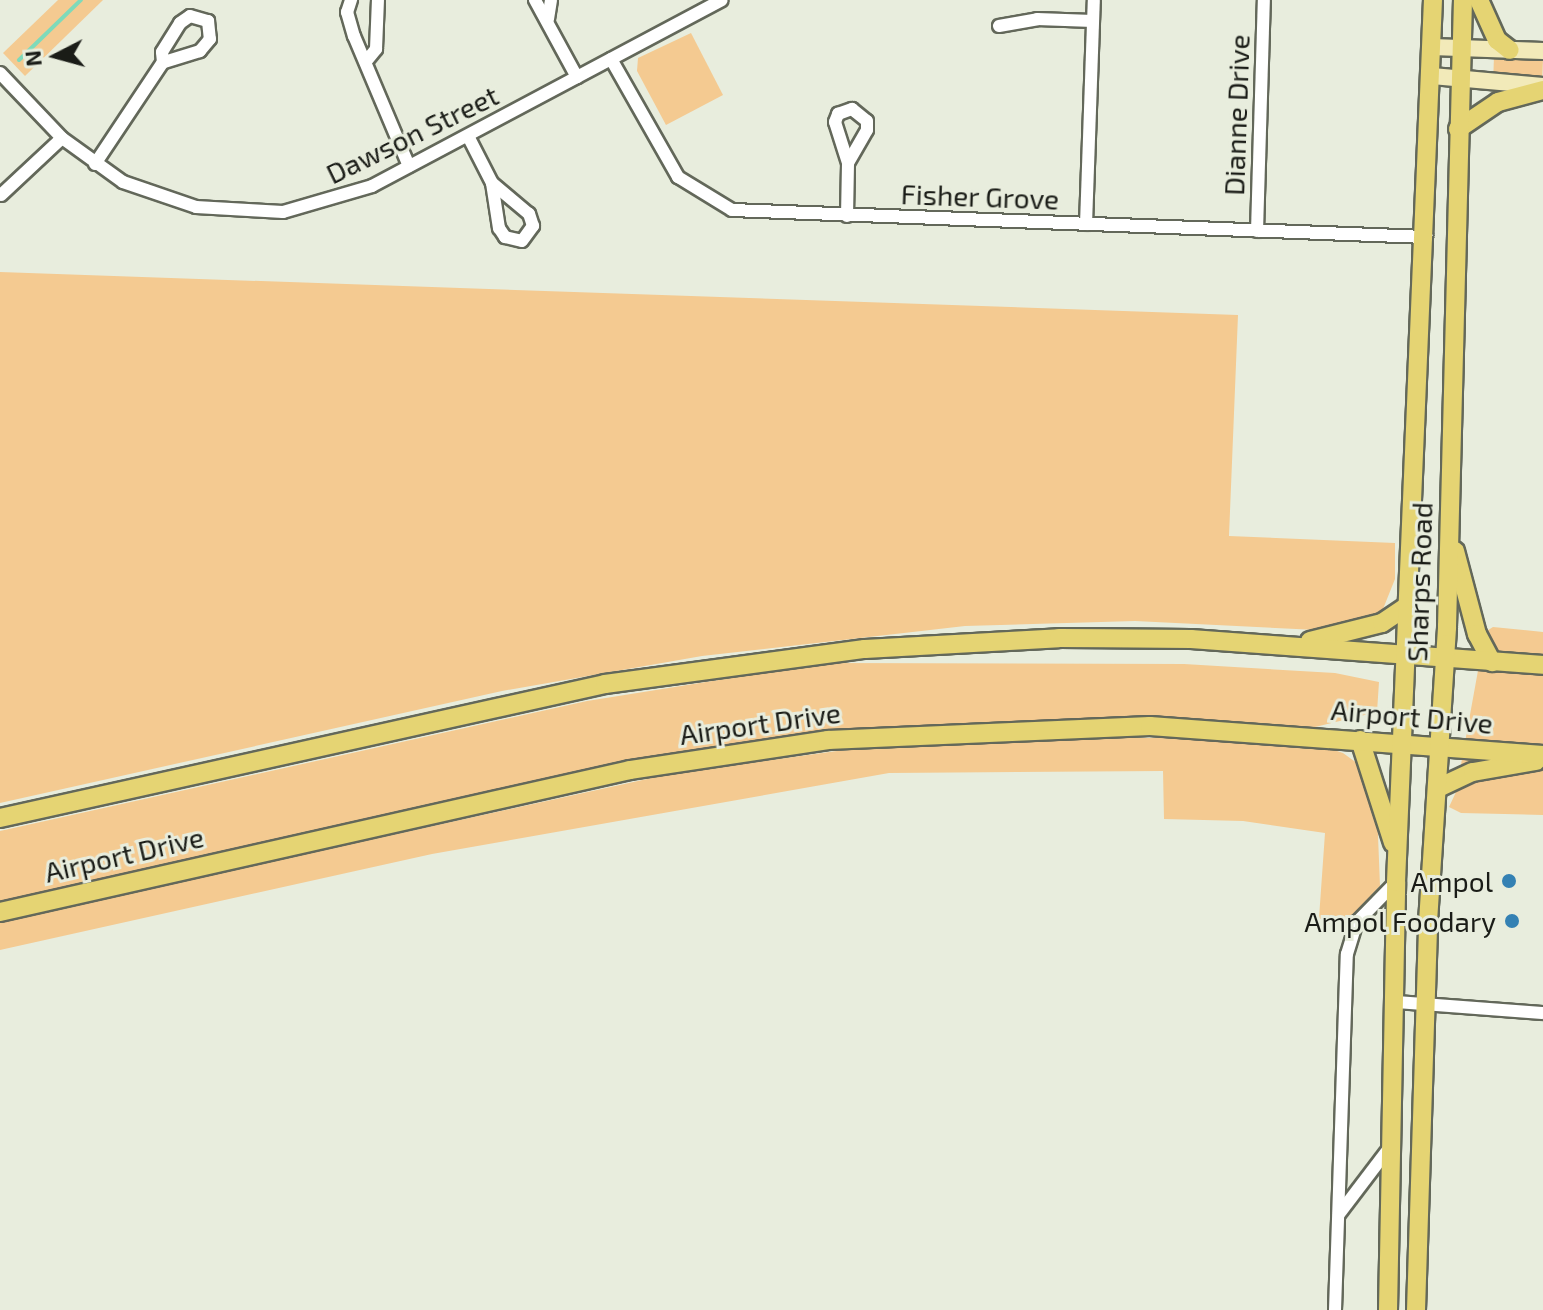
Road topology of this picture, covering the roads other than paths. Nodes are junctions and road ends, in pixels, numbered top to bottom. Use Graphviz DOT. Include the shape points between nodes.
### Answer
graph roads {
  1 [pos="351,0"];
  2 [pos="378,0"];
  3 [pos="535,0"];
  4 [pos="551,0"];
  5 [pos="722,0"];
  6 [pos="1094,0"];
  7 [pos="1264,0"];
  8 [pos="1433,0"];
  9 [pos="1463,0"];
  10 [pos="1479,0"];
  11 [pos="548,19"];
  12 [pos="1093,21"];
  13 [pos="999,26"];
  14 [pos="1432,47"];
  15 [pos="1461,48"];
  16 [pos="1510,50"];
  17 [pos="1543,51"];
  18 [pos="368,59"];
  19 [pos="611,59"];
  20 [pos="163,62"];
  21 [pos="0,73"];
  22 [pos="1432,76"];
  23 [pos="577,77"];
  24 [pos="1460,80"];
  25 [pos="1543,88"];
  26 [pos="1458,129"];
  27 [pos="468,136"];
  28 [pos="62,138"];
  29 [pos="848,163"];
  30 [pos="95,164"];
  31 [pos="409,166"];
  32 [pos="492,183"];
  33 [pos="1,195"];
  34 [pos="847,216"];
  35 [pos="1086,224"];
  36 [pos="1257,231"];
  37 [pos="1426,237"];
  38 [pos="1449,528"];
  39 [pos="1407,606"];
  40 [pos="1291,646"];
  41 [pos="1406,654"];
  42 [pos="1444,657"];
  43 [pos="1492,662"];
  44 [pos="1543,665"];
  45 [pos="1360,740"];
  46 [pos="1402,743"];
  47 [pos="1440,746"];
  48 [pos="1543,758"];
  49 [pos="1438,788"];
  50 [pos="0,818"];
  51 [pos="1397,861"];
  52 [pos="1396,882"];
  53 [pos="0,912"];
  54 [pos="1396,1002"];
  55 [pos="1426,1004"];
  56 [pos="1543,1004"];
  57 [pos="1519,1008"];
  58 [pos="1543,1013"];
  59 [pos="1394,1141"];
  60 [pos="1338,1217"];
  61 [pos="1335,1310"];
  62 [pos="1388,1310"];
  63 [pos="1416,1310"];
  1 -- 18 [label="street" via="350,24"];
  2 -- 18 [label="street" via="376,49"];
  3 -- 11 [label="street"];
  4 -- 11 [label="street"];
  5 -- 19 [label="street, Dawson Street"];
  6 -- 12 [label="street"];
  7 -- 36 [label="street, Dianne Drive"];
  8 -- 14 [label="main road, Sharps Road"];
  9 -- 15 [label="main road, Sharps Road"];
  10 -- 16 [label="main road" via="1497,40"];
  11 -- 23 [label="street"];
  12 -- 13 [label="street" via="1037,19"];
  12 -- 35 [label="street"];
  14 -- 15 [label="street"];
  14 -- 22 [label="main road, Sharps Road"];
  15 -- 16 [label="street"];
  15 -- 24 [label="main road, Sharps Road"];
  16 -- 17 [label="street"];
  18 -- 31 [label="street"];
  19 -- 23 [label="street, Dawson Street"];
  19 -- 34 [label="street, Fisher Grove" via="664,159 691,189 721,206 753,214"];
  20 -- 30 [label="street"];
  21 -- 28 [label="street, Dawson Street"];
  22 -- 24 [label="street"];
  22 -- 37 [label="main road, Sharps Road"];
  23 -- 27 [label="street, Dawson Street"];
  24 -- 25 [label="street"];
  24 -- 26 [label="main road, Sharps Road"];
  25 -- 26 [label="main road" via="1498,102"];
  26 -- 38 [label="main road, Sharps Road"];
  27 -- 31 [label="street, Dawson Street"];
  27 -- 32 [label="street"];
  28 -- 30 [label="street, Dawson Street"];
  28 -- 33 [label="street"];
  29 -- 34 [label="street"];
  30 -- 31 [label="street, Dawson Street" via="123,182 177,203 238,213 325,203"];
  32 -- 32 [label="street" via="529,214 533,226 522,241 505,237 499,228"];
  34 -- 35 [label="street, Fisher Grove"];
  35 -- 36 [label="street, Fisher Grove"];
  36 -- 37 [label="street, Fisher Grove"];
  37 -- 39 [label="main road, Sharps Road"];
  38 -- 42 [label="main road, Sharps Road"];
  38 -- 43 [label="main road" via="1477,634"];
  39 -- 40 [label="main road" via="1382,623"];
  39 -- 41 [label="main road, Sharps Road"];
  40 -- 41 [label="main road"];
  40 -- 50 [label="main road" via="1059,638 865,649 729,664 498,705"];
  41 -- 42 [label="main road"];
  41 -- 46 [label="main road, Sharps Road"];
  42 -- 43 [label="main road"];
  42 -- 47 [label="main road, Sharps Road"];
  43 -- 44 [label="main road"];
  45 -- 46 [label="main road, Airport Drive"];
  45 -- 51 [label="main road"];
  45 -- 53 [label="main road, Airport Drive" via="1122,726 946,731 797,744 553,786"];
  46 -- 47 [label="main road, Airport Drive"];
  46 -- 51 [label="main road, Sharps Road"];
  47 -- 48 [label="main road, Airport Drive"];
  47 -- 49 [label="main road, Sharps Road"];
  48 -- 49 [label="main road" via="1473,772"];
  49 -- 55 [label="main road, Sharps Road"];
  51 -- 52 [label="main road, Sharps Road"];
  52 -- 54 [label="main road, Sharps Road"];
  52 -- 60 [label="street" via="1357,922 1347,954"];
  54 -- 55 [label="street"];
  54 -- 59 [label="main road, Sharps Road"];
  55 -- 57 [label="street"];
  55 -- 63 [label="main road, Sharps Road"];
  56 -- 57 [label="street"];
  57 -- 58 [label="street"];
  59 -- 60 [label="street"];
  59 -- 62 [label="main road, Sharps Road"];
  60 -- 61 [label="street"];
}
